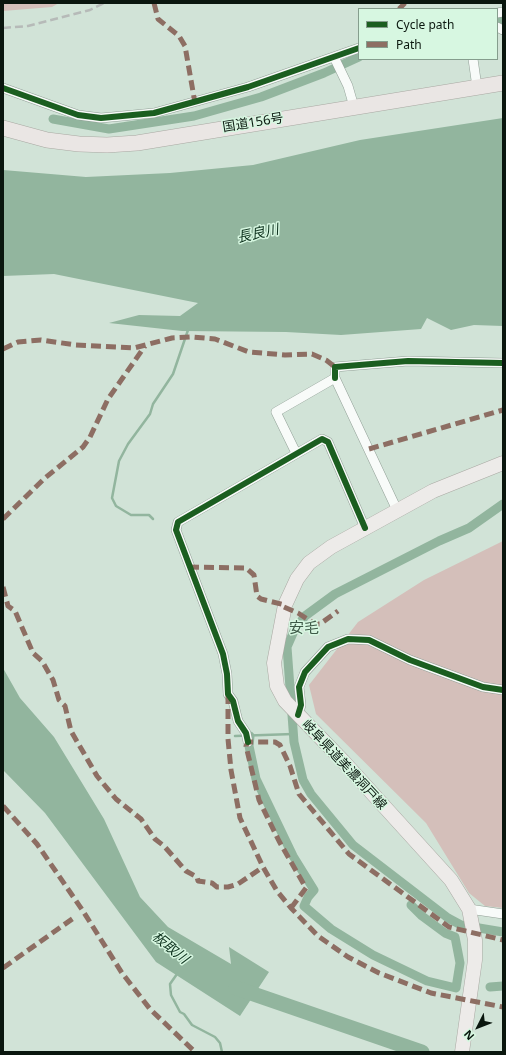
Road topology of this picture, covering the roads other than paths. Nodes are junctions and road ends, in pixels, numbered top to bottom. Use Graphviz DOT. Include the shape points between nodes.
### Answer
graph roads {
  1 [pos="358,49"];
  2 [pos="473,60"];
  3 [pos="337,63"];
  4 [pos="503,83"];
  5 [pos="477,87"];
  6 [pos="3,88"];
  7 [pos="354,107"];
  8 [pos="3,128"];
  9 [pos="503,362"];
  10 [pos="335,378"];
  11 [pos="296,453"];
  12 [pos="503,464"];
  13 [pos="397,510"];
  14 [pos="365,528"];
  15 [pos="503,690"];
  16 [pos="296,714"];
  17 [pos="248,742"];
  18 [pos="470,914"];
  19 [pos="503,914"];
  20 [pos="462,1052"];
  1 -- 3 [label="street"];
  2 -- 5 [label="street"];
  3 -- 6 [label="street" via="198,102 132,116 101,118 78,115"];
  3 -- 7 [label="street"];
  4 -- 5 [label="highway, 国道156号"];
  5 -- 7 [label="highway, 国道156号"];
  7 -- 8 [label="highway, 国道156号" via="137,143 107,145 47,140"];
  9 -- 10 [label="street" via="408,361 335,367"];
  10 -- 11 [label="street" via="276,412"];
  10 -- 13 [label="street"];
  11 -- 14 [label="street" via="322,439 328,442"];
  11 -- 17 [label="street" via="176,525 189,567 218,637 227,674 228,694"];
  12 -- 13 [label="main road, 岐阜県道美濃洞戸線" via="433,491"];
  13 -- 14 [label="main road, 岐阜県道美濃洞戸線"];
  14 -- 16 [label="main road, 岐阜県道美濃洞戸線" via="309,563 297,579 285,605 274,663 278,686 285,701"];
  15 -- 16 [label="street" via="483,687 424,666 369,640 348,639 328,647 305,672 299,687 301,705"];
  16 -- 18 [label="main road, 岐阜県道美濃洞戸線" via="343,761 451,880"];
  18 -- 19 [label="street"];
  18 -- 20 [label="main road, 岐阜県道美濃洞戸線" via="475,940 475,960"];
}
